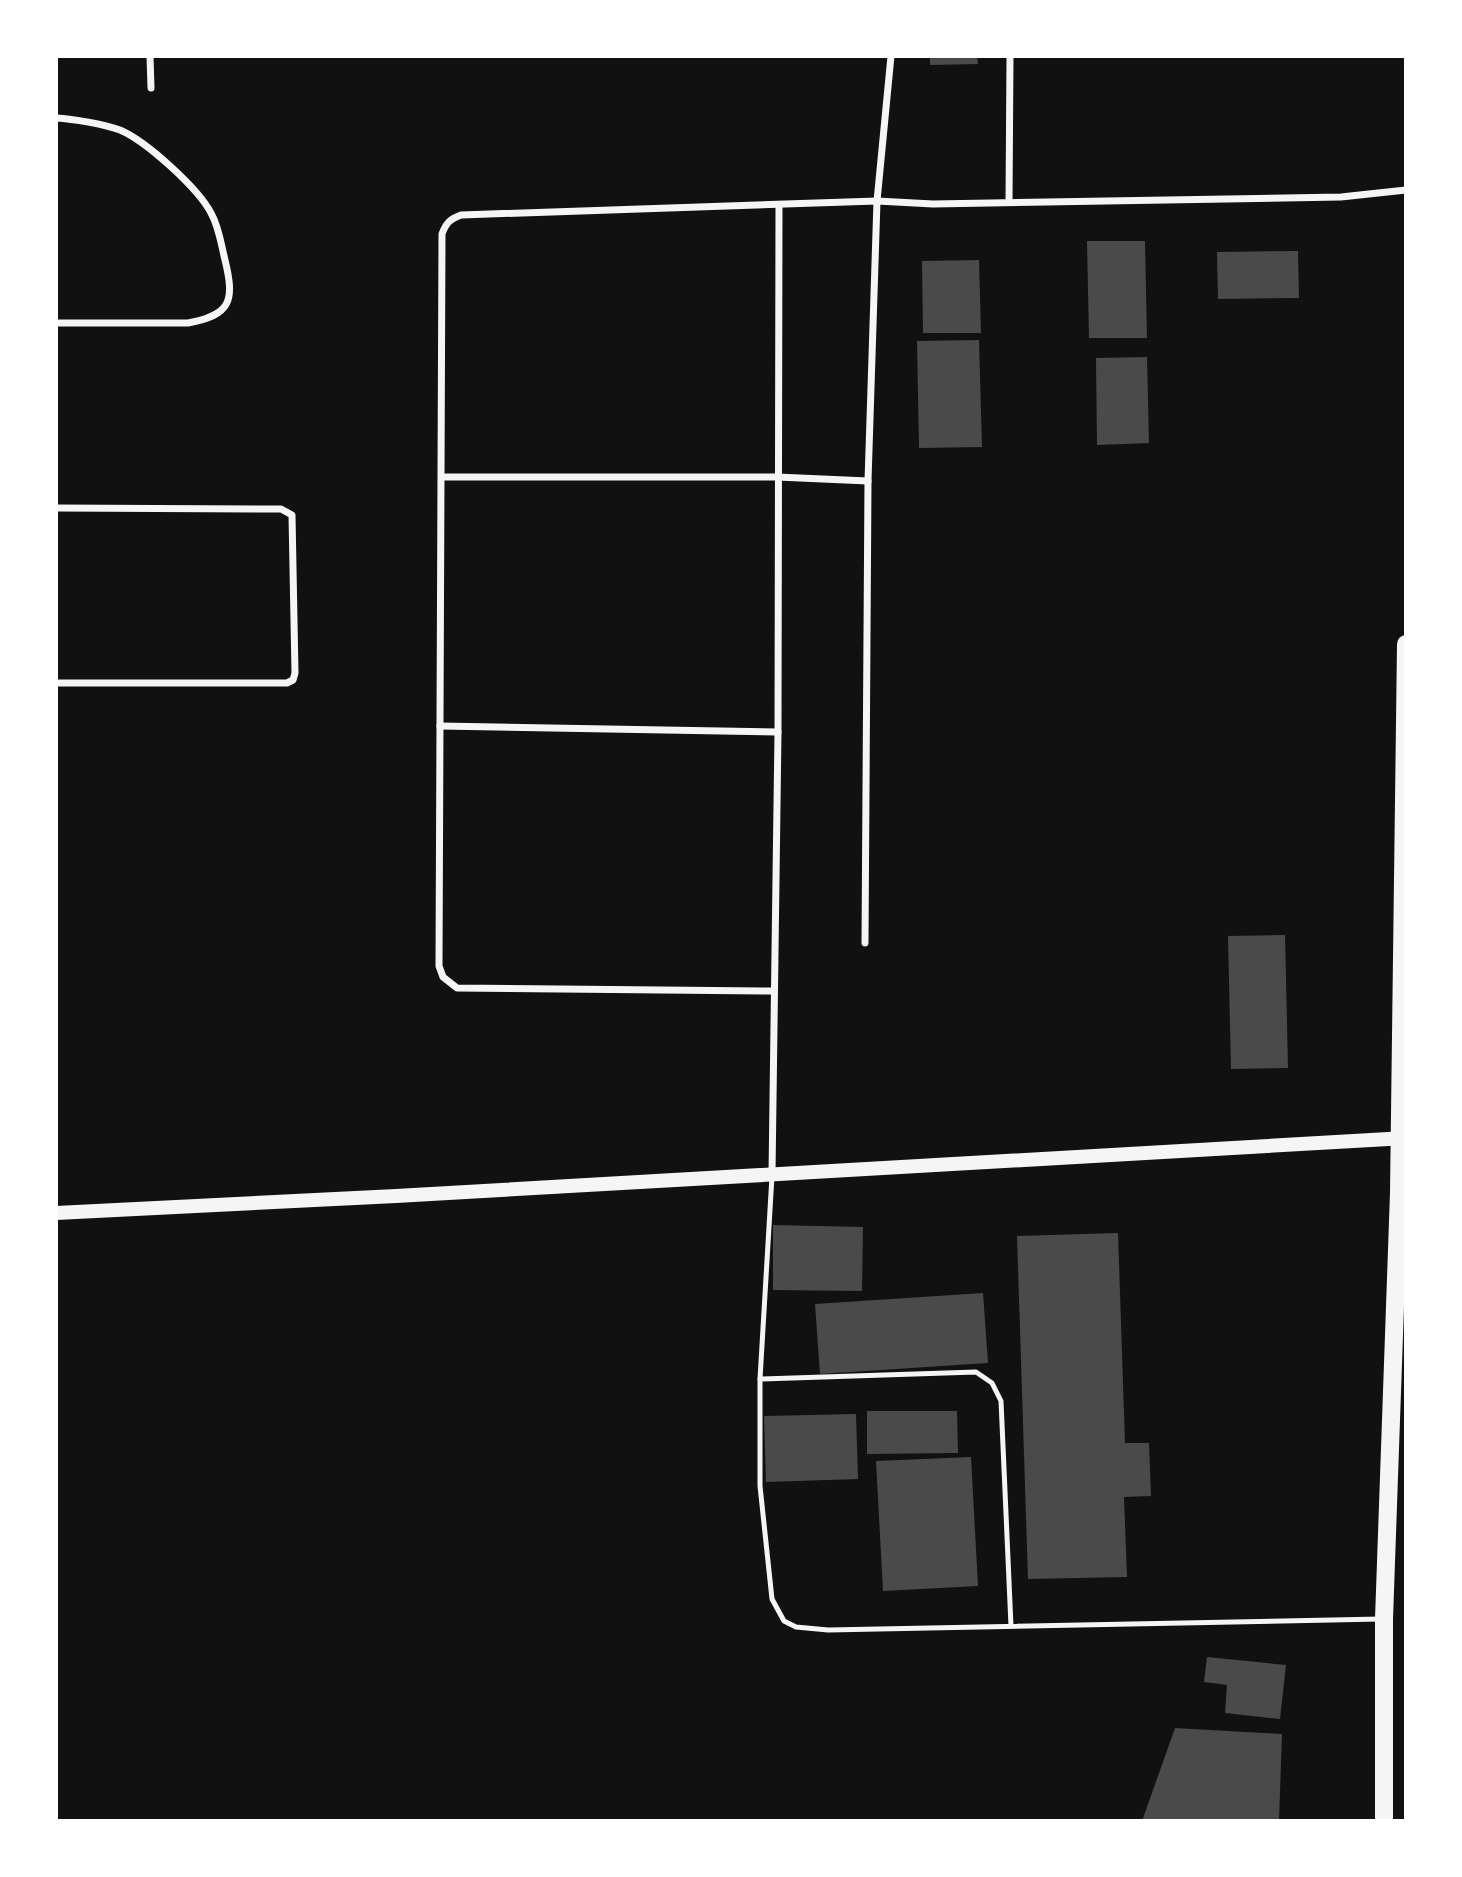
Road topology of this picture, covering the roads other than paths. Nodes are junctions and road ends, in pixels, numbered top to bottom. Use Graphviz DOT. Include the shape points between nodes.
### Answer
graph roads {
  1 [pos="150,56"];
  2 [pos="891,56"];
  3 [pos="1010,56"];
  4 [pos="151,88"];
  5 [pos="56,118"];
  6 [pos="1406,190"];
  7 [pos="877,201"];
  8 [pos="1010,202"];
  9 [pos="779,205"];
  10 [pos="56,323"];
  11 [pos="442,477"];
  12 [pos="777,477"];
  13 [pos="868,481"];
  14 [pos="56,508"];
  15 [pos="1406,644"];
  16 [pos="56,683"];
  17 [pos="440,726"];
  18 [pos="778,733"];
  19 [pos="865,943"];
  20 [pos="774,991"];
  21 [pos="1403,1138"];
  22 [pos="773,1175"];
  23 [pos="1403,1193"];
  24 [pos="56,1213"];
  25 [pos="760,1379"];
  26 [pos="1384,1619"];
  27 [pos="1011,1626"];
  28 [pos="1384,1821"];
  1 -- 4 [label="street"];
  2 -- 7 [label="street"];
  3 -- 8 [label="street"];
  5 -- 10 [label="street" via="120,130 169,164 212,215 230,283 229,303 207,320"];
  6 -- 8 [label="street" via="1341,197"];
  7 -- 8 [label="street"];
  7 -- 9 [label="street"];
  7 -- 13 [label="street"];
  9 -- 11 [label="street" via="461,215 451,219 442,234"];
  9 -- 12 [label="street"];
  11 -- 12 [label="street"];
  11 -- 17 [label="street"];
  12 -- 13 [label="street"];
  12 -- 18 [label="street"];
  13 -- 19 [label="street"];
  14 -- 16 [label="street" via="287,511 292,515 295,673 287,683"];
  15 -- 21 [label="main road"];
  17 -- 18 [label="street"];
  17 -- 20 [label="street" via="439,966 449,984 457,988"];
  18 -- 20 [label="street"];
  20 -- 22 [label="street"];
  21 -- 22 [label="main road"];
  21 -- 23 [label="main road"];
  22 -- 24 [label="main road"];
  22 -- 25 [label="lane"];
  23 -- 26 [label="main road"];
  25 -- 27 [label="lane" via="761,1499 772,1598 784,1621 796,1628 828,1630"];
  25 -- 27 [label="lane" via="976,1371 992,1383 1001,1401"];
  26 -- 27 [label="lane"];
  26 -- 28 [label="main road"];
}
